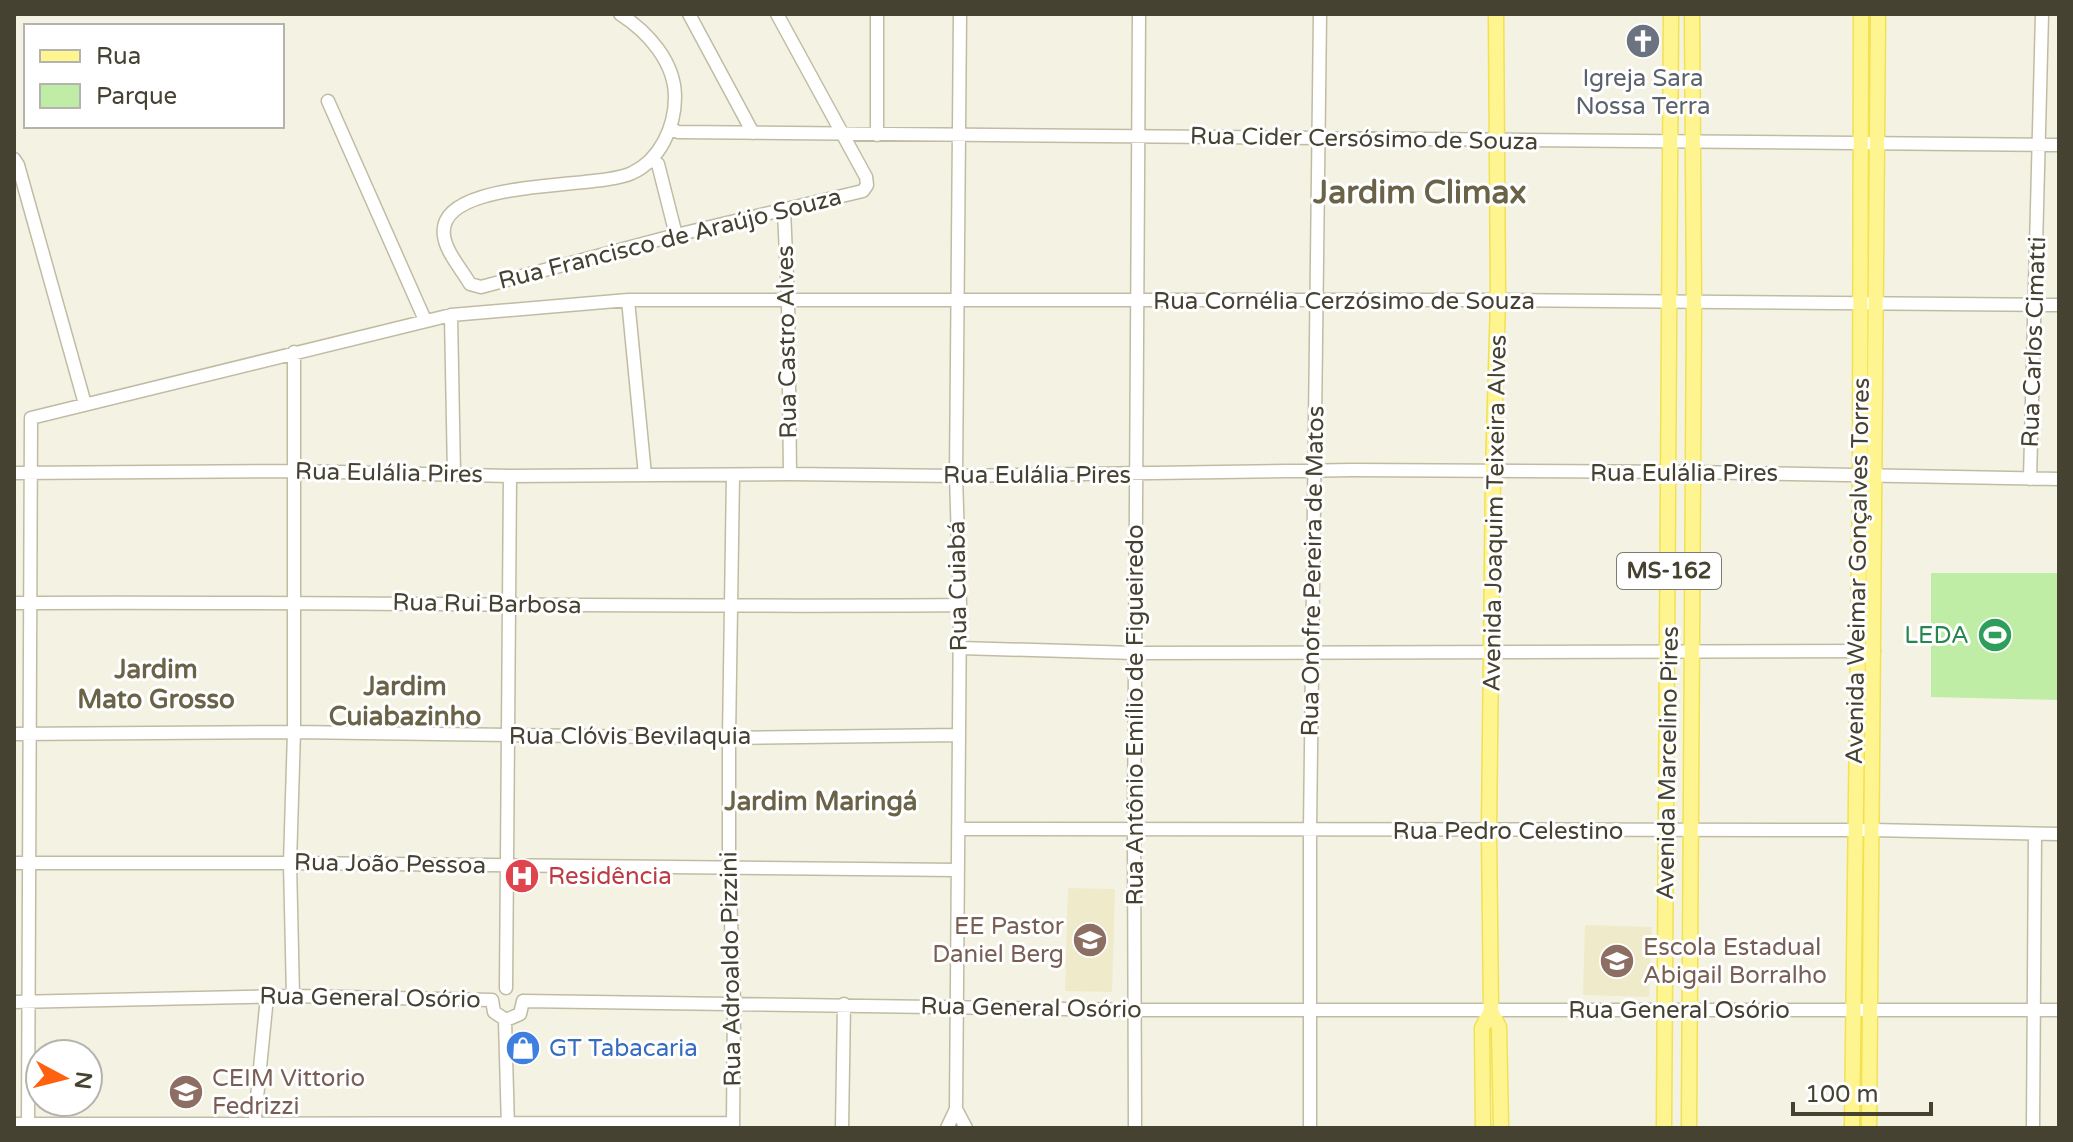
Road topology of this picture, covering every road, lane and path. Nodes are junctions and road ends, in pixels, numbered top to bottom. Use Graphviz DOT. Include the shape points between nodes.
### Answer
graph roads {
  1 [pos="620,14"];
  2 [pos="689,14"];
  3 [pos="777,14"];
  4 [pos="877,14"];
  5 [pos="960,14"];
  6 [pos="1139,14"];
  7 [pos="1320,14"];
  8 [pos="1496,14"];
  9 [pos="1671,14"];
  10 [pos="1692,14"];
  11 [pos="1861,14"];
  12 [pos="1878,14"];
  13 [pos="2042,14"];
  14 [pos="328,101"];
  15 [pos="670,128"];
  16 [pos="753,133"];
  17 [pos="841,134"];
  18 [pos="877,135"];
  19 [pos="960,135"];
  20 [pos="1137,137"];
  21 [pos="1319,139"];
  22 [pos="1497,140"];
  23 [pos="1670,142"];
  24 [pos="1694,142"];
  25 [pos="1869,143"];
  26 [pos="2040,145"];
  27 [pos="2059,145"];
  28 [pos="14,159"];
  29 [pos="651,160"];
  30 [pos="784,210"];
  31 [pos="676,235"];
  32 [pos="628,300"];
  33 [pos="788,300"];
  34 [pos="1498,300"];
  35 [pos="1136,301"];
  36 [pos="1316,301"];
  37 [pos="959,302"];
  38 [pos="1670,303"];
  39 [pos="1694,303"];
  40 [pos="1868,303"];
  41 [pos="2035,304"];
  42 [pos="2059,305"];
  43 [pos="451,315"];
  44 [pos="425,320"];
  45 [pos="294,352"];
  46 [pos="85,404"];
  47 [pos="294,471"];
  48 [pos="1314,471"];
  49 [pos="32,472"];
  50 [pos="1493,472"];
  51 [pos="1669,472"];
  52 [pos="1693,472"];
  53 [pos="14,473"];
  54 [pos="790,474"];
  55 [pos="454,475"];
  56 [pos="645,475"];
  57 [pos="733,475"];
  58 [pos="1136,475"];
  59 [pos="1868,475"];
  60 [pos="510,476"];
  61 [pos="956,476"];
  62 [pos="2030,479"];
  63 [pos="2059,479"];
  64 [pos="294,601"];
  65 [pos="14,603"];
  66 [pos="31,603"];
  67 [pos="508,605"];
  68 [pos="960,605"];
  69 [pos="731,607"];
  70 [pos="960,648"];
  71 [pos="1312,650"];
  72 [pos="1858,651"];
  73 [pos="1874,651"];
  74 [pos="1691,652"];
  75 [pos="1135,653"];
  76 [pos="1492,653"];
  77 [pos="1669,653"];
  78 [pos="294,732"];
  79 [pos="14,734"];
  80 [pos="30,734"];
  81 [pos="959,735"];
  82 [pos="507,736"];
  83 [pos="729,738"];
  84 [pos="958,829"];
  85 [pos="1310,830"];
  86 [pos="1489,830"];
  87 [pos="1872,830"];
  88 [pos="1134,831"];
  89 [pos="1691,831"];
  90 [pos="1854,831"];
  91 [pos="1667,832"];
  92 [pos="2035,834"];
  93 [pos="2059,834"];
  94 [pos="14,863"];
  95 [pos="29,863"];
  96 [pos="290,863"];
  97 [pos="506,866"];
  98 [pos="729,867"];
  99 [pos="958,870"];
  100 [pos="506,988"];
  101 [pos="293,996"];
  102 [pos="267,997"];
  103 [pos="492,1000"];
  104 [pos="523,1001"];
  105 [pos="21,1002"];
  106 [pos="734,1003"];
  107 [pos="844,1004"];
  108 [pos="957,1007"];
  109 [pos="1665,1009"];
  110 [pos="1689,1009"];
  111 [pos="2036,1009"];
  112 [pos="1135,1010"];
  113 [pos="1310,1010"];
  114 [pos="1854,1010"];
  115 [pos="1871,1010"];
  116 [pos="2059,1010"];
  117 [pos="1491,1011"];
  118 [pos="505,1020"];
  119 [pos="956,1109"];
  120 [pos="14,1124"];
  121 [pos="28,1126"];
  122 [pos="254,1126"];
  123 [pos="508,1126"];
  124 [pos="733,1126"];
  125 [pos="842,1128"];
  126 [pos="947,1128"];
  127 [pos="966,1128"];
  128 [pos="1135,1128"];
  129 [pos="1310,1128"];
  130 [pos="1483,1128"];
  131 [pos="1501,1128"];
  132 [pos="1664,1128"];
  133 [pos="1689,1128"];
  134 [pos="1852,1128"];
  135 [pos="1869,1128"];
  136 [pos="2033,1128"];
  1 -- 15 [label="street" via="648,37 670,73 675,94"];
  2 -- 16 [label="street"];
  3 -- 17 [label="street"];
  4 -- 18 [label="street"];
  5 -- 19 [label="street, Rua Cuiabá"];
  6 -- 20 [label="street, Rua Antônio Emílio de Figueiredo"];
  7 -- 21 [label="street, Rua Onofre Pereira de Matos"];
  8 -- 22 [label="main road, Avenida Joaquim Teixeira Alves"];
  9 -- 23 [label="main road, Avenida Marcelino Pires / MS-162"];
  10 -- 24 [label="main road, Avenida Marcelino Pires / MS-162"];
  11 -- 25 [label="main road, Avenida Weimar Gonçalves Torres"];
  12 -- 25 [label="main road, Avenida Weimar Gonçalves Torres"];
  13 -- 26 [label="street, Rua Carlos Cimatti"];
  14 -- 44 [label="street"];
  15 -- 16 [label="street, Rua Cider Cersósimo de Souza"];
  15 -- 29 [label="street"];
  16 -- 17 [label="street, Rua Cider Cersósimo de Souza"];
  17 -- 18 [label="street, Rua Cider Cersósimo de Souza"];
  17 -- 30 [label="street, Rua Francisco de Araújo Souza" via="866,177 863,191"];
  18 -- 19 [label="street, Rua Cider Cersósimo de Souza"];
  19 -- 20 [label="street, Rua Cider Cersósimo de Souza"];
  19 -- 37 [label="street, Rua Cuiabá"];
  20 -- 21 [label="street, Rua Cider Cersósimo de Souza"];
  20 -- 35 [label="street, Rua Antônio Emílio de Figueiredo"];
  21 -- 22 [label="street, Rua Cider Cersósimo de Souza"];
  21 -- 36 [label="street, Rua Onofre Pereira de Matos"];
  22 -- 23 [label="street, Rua Cider Cersósimo de Souza"];
  22 -- 34 [label="main road, Avenida Joaquim Teixeira Alves"];
  23 -- 24 [label="street, Rua Cider Cersósimo de Souza"];
  23 -- 38 [label="main road, Avenida Marcelino Pires / MS-162"];
  24 -- 25 [label="street, Rua Cider Cersósimo de Souza"];
  24 -- 39 [label="main road, Avenida Marcelino Pires / MS-162"];
  25 -- 26 [label="street, Rua Cider Cersósimo de Souza"];
  25 -- 40 [label="main road, Avenida Weimar Gonçalves Torres"];
  26 -- 27 [label="street, Rua Cider Cersósimo de Souza"];
  26 -- 41 [label="street, Rua Carlos Cimatti"];
  28 -- 46 [label="street"];
  29 -- 31 [label="street" via="658,164"];
  29 -- 31 [label="street, Rua Francisco de Araújo Souza" via="620,178 490,193 452,213 444,240 470,284 481,287"];
  30 -- 31 [label="street, Rua Francisco de Araújo Souza"];
  30 -- 33 [label="street, Rua Castro Alves"];
  32 -- 33 [label="street, Rua Cornélia Cerzósimo de Souza"];
  32 -- 43 [label="street, Rua Cornélia Cerzósimo de Souza"];
  32 -- 56 [label="street"];
  33 -- 37 [label="street, Rua Cornélia Cerzósimo de Souza"];
  33 -- 54 [label="street, Rua Castro Alves"];
  34 -- 36 [label="street, Rua Cornélia Cerzósimo de Souza"];
  34 -- 38 [label="street, Rua Cornélia Cerzósimo de Souza"];
  34 -- 50 [label="main road, Avenida Joaquim Teixeira Alves"];
  35 -- 36 [label="street, Rua Cornélia Cerzósimo de Souza"];
  35 -- 37 [label="street, Rua Cornélia Cerzósimo de Souza"];
  35 -- 58 [label="street, Rua Antônio Emílio de Figueiredo"];
  36 -- 48 [label="street, Rua Onofre Pereira de Matos"];
  37 -- 61 [label="street, Rua Cuiabá"];
  38 -- 39 [label="street, Rua Cornélia Cerzósimo de Souza"];
  38 -- 51 [label="main road, Avenida Marcelino Pires / MS-162"];
  39 -- 40 [label="street, Rua Cornélia Cerzósimo de Souza"];
  39 -- 52 [label="main road, Avenida Marcelino Pires / MS-162"];
  40 -- 41 [label="street, Rua Cornélia Cerzósimo de Souza"];
  40 -- 59 [label="main road, Avenida Weimar Gonçalves Torres"];
  41 -- 42 [label="street, Rua Cornélia Cerzósimo de Souza"];
  41 -- 62 [label="street, Rua Carlos Cimatti"];
  43 -- 44 [label="street, Rua Cornélia Cerzósimo de Souza"];
  43 -- 55 [label="street"];
  44 -- 45 [label="street, Rua Cornélia Cerzósimo de Souza"];
  45 -- 46 [label="street, Rua Cornélia Cerzósimo de Souza"];
  45 -- 47 [label="street"];
  46 -- 49 [label="street, Rua Cornélia Cerzósimo de Souza" via="31,418"];
  47 -- 49 [label="street, Rua Eulália Pires"];
  47 -- 55 [label="street, Rua Eulália Pires"];
  47 -- 64 [label="street"];
  48 -- 50 [label="street, Rua Eulália Pires"];
  48 -- 58 [label="street, Rua Eulália Pires"];
  48 -- 71 [label="street, Rua Onofre Pereira de Matos"];
  49 -- 53 [label="street, Rua Eulália Pires"];
  49 -- 66 [label="street"];
  50 -- 51 [label="street, Rua Eulália Pires"];
  50 -- 76 [label="main road, Avenida Joaquim Teixeira Alves"];
  51 -- 52 [label="street, Rua Eulália Pires"];
  51 -- 77 [label="main road, Avenida Marcelino Pires / MS-162"];
  52 -- 59 [label="street, Rua Eulália Pires"];
  52 -- 74 [label="main road, Avenida Marcelino Pires / MS-162"];
  54 -- 57 [label="street, Rua Eulália Pires"];
  54 -- 61 [label="street, Rua Eulália Pires"];
  55 -- 60 [label="street, Rua Eulália Pires"];
  56 -- 57 [label="street, Rua Eulália Pires"];
  56 -- 60 [label="street, Rua Eulália Pires"];
  57 -- 69 [label="street, Rua Adroaldo Pizzini"];
  58 -- 61 [label="street, Rua Eulália Pires"];
  58 -- 75 [label="street, Rua Antônio Emílio de Figueiredo"];
  59 -- 62 [label="street, Rua Eulália Pires"];
  59 -- 72 [label="main road, Avenida Weimar Gonçalves Torres"];
  59 -- 73 [label="main road, Avenida Weimar Gonçalves Torres"];
  60 -- 67 [label="street"];
  61 -- 68 [label="street, Rua Cuiabá"];
  62 -- 63 [label="street, Rua Eulália Pires"];
  64 -- 66 [label="street, Rua Rui Barbosa"];
  64 -- 67 [label="street, Rua Rui Barbosa"];
  64 -- 78 [label="street"];
  65 -- 66 [label="street, Rua Rui Barbosa"];
  66 -- 80 [label="street"];
  67 -- 69 [label="street, Rua Rui Barbosa"];
  67 -- 82 [label="street"];
  68 -- 69 [label="street, Rua Rui Barbosa"];
  68 -- 70 [label="street, Rua Cuiabá"];
  69 -- 83 [label="street, Rua Adroaldo Pizzini"];
  70 -- 75 [label="street"];
  70 -- 81 [label="street, Rua Cuiabá"];
  71 -- 75 [label="street"];
  71 -- 76 [label="street"];
  71 -- 85 [label="street, Rua Onofre Pereira de Matos"];
  72 -- 73 [label="street"];
  72 -- 74 [label="street"];
  72 -- 90 [label="main road, Avenida Weimar Gonçalves Torres"];
  73 -- 87 [label="main road, Avenida Weimar Gonçalves Torres"];
  74 -- 77 [label="street"];
  74 -- 89 [label="main road, Avenida Marcelino Pires / MS-162"];
  75 -- 88 [label="street, Rua Antônio Emílio de Figueiredo"];
  76 -- 77 [label="street"];
  76 -- 86 [label="main road, Avenida Joaquim Teixeira Alves"];
  77 -- 91 [label="main road, Avenida Marcelino Pires / MS-162"];
  78 -- 80 [label="street, Rua Clóvis Bevilaquia"];
  78 -- 82 [label="street, Rua Clóvis Bevilaquia"];
  78 -- 96 [label="street"];
  79 -- 80 [label="street, Rua Clóvis Bevilaquia"];
  80 -- 95 [label="street"];
  81 -- 83 [label="street, Rua Clóvis Bevilaquia"];
  81 -- 84 [label="street, Rua Cuiabá"];
  82 -- 83 [label="street, Rua Clóvis Bevilaquia"];
  82 -- 97 [label="street"];
  83 -- 98 [label="street, Rua Adroaldo Pizzini"];
  84 -- 88 [label="street, Rua Pedro Celestino"];
  84 -- 99 [label="street, Rua Cuiabá"];
  85 -- 86 [label="street, Rua Pedro Celestino"];
  85 -- 88 [label="street, Rua Pedro Celestino"];
  85 -- 113 [label="street, Rua Onofre Pereira de Matos"];
  86 -- 91 [label="street, Rua Pedro Celestino"];
  86 -- 117 [label="main road, Avenida Joaquim Teixeira Alves"];
  87 -- 90 [label="street, Rua Pedro Celestino"];
  87 -- 92 [label="street, Rua Pedro Celestino"];
  87 -- 115 [label="main road, Avenida Weimar Gonçalves Torres"];
  88 -- 112 [label="street, Rua Antônio Emílio de Figueiredo"];
  89 -- 90 [label="street, Rua Pedro Celestino"];
  89 -- 91 [label="street, Rua Pedro Celestino"];
  89 -- 110 [label="main road, Avenida Marcelino Pires / MS-162"];
  90 -- 114 [label="main road, Avenida Weimar Gonçalves Torres"];
  91 -- 109 [label="main road, Avenida Marcelino Pires / MS-162"];
  92 -- 93 [label="street, Rua Pedro Celestino"];
  92 -- 111 [label="street"];
  94 -- 95 [label="street, Rua João Pessoa"];
  95 -- 96 [label="street, Rua João Pessoa"];
  95 -- 105 [label="street"];
  96 -- 97 [label="street, Rua João Pessoa"];
  96 -- 101 [label="street"];
  97 -- 98 [label="street, Rua João Pessoa"];
  97 -- 100 [label="street"];
  98 -- 99 [label="street, Rua João Pessoa"];
  98 -- 106 [label="street, Rua Adroaldo Pizzini"];
  99 -- 108 [label="street, Rua Cuiabá"];
  100 -- 103 [label="street, Rua General Osório"];
  100 -- 104 [label="street, Rua General Osório"];
  101 -- 102 [label="street, Rua General Osório"];
  101 -- 103 [label="street, Rua General Osório"];
  102 -- 105 [label="street, Rua General Osório"];
  102 -- 122 [label="street"];
  103 -- 118 [label="street" via="494,1012"];
  104 -- 106 [label="street, Rua General Osório"];
  104 -- 118 [label="street" via="520,1014"];
  105 -- 121 [label="street"];
  106 -- 107 [label="street, Rua General Osório"];
  106 -- 124 [label="street, Rua Adroaldo Pizzini"];
  107 -- 108 [label="street, Rua General Osório"];
  107 -- 125 [label="street"];
  108 -- 112 [label="street, Rua General Osório"];
  108 -- 119 [label="street, Rua Cuiabá"];
  109 -- 110 [label="street, Rua General Osório"];
  109 -- 117 [label="street, Rua General Osório"];
  109 -- 132 [label="main road, Avenida Marcelino Pires / MS-162"];
  110 -- 114 [label="street, Rua General Osório"];
  110 -- 133 [label="main road, Avenida Marcelino Pires / MS-162"];
  111 -- 115 [label="street, Rua General Osório"];
  111 -- 116 [label="street, Rua General Osório"];
  111 -- 136 [label="street"];
  112 -- 113 [label="street, Rua General Osório"];
  112 -- 128 [label="street, Rua Antônio Emílio de Figueiredo"];
  113 -- 117 [label="street, Rua General Osório"];
  113 -- 129 [label="street, Rua Onofre Pereira de Matos"];
  114 -- 115 [label="street, Rua General Osório"];
  114 -- 134 [label="main road, Avenida Weimar Gonçalves Torres"];
  115 -- 135 [label="main road, Avenida Weimar Gonçalves Torres"];
  117 -- 130 [label="main road, Avenida Joaquim Teixeira Alves" via="1482,1028"];
  117 -- 131 [label="main road, Avenida Joaquim Teixeira Alves" via="1499,1027"];
  118 -- 123 [label="street"];
  119 -- 126 [label="street, Rua Cuiabá"];
  119 -- 127 [label="street, Rua Cuiabá"];
  120 -- 121 [label="street"];
  121 -- 122 [label="street"];
  122 -- 123 [label="street"];
  123 -- 124 [label="street"];
}
